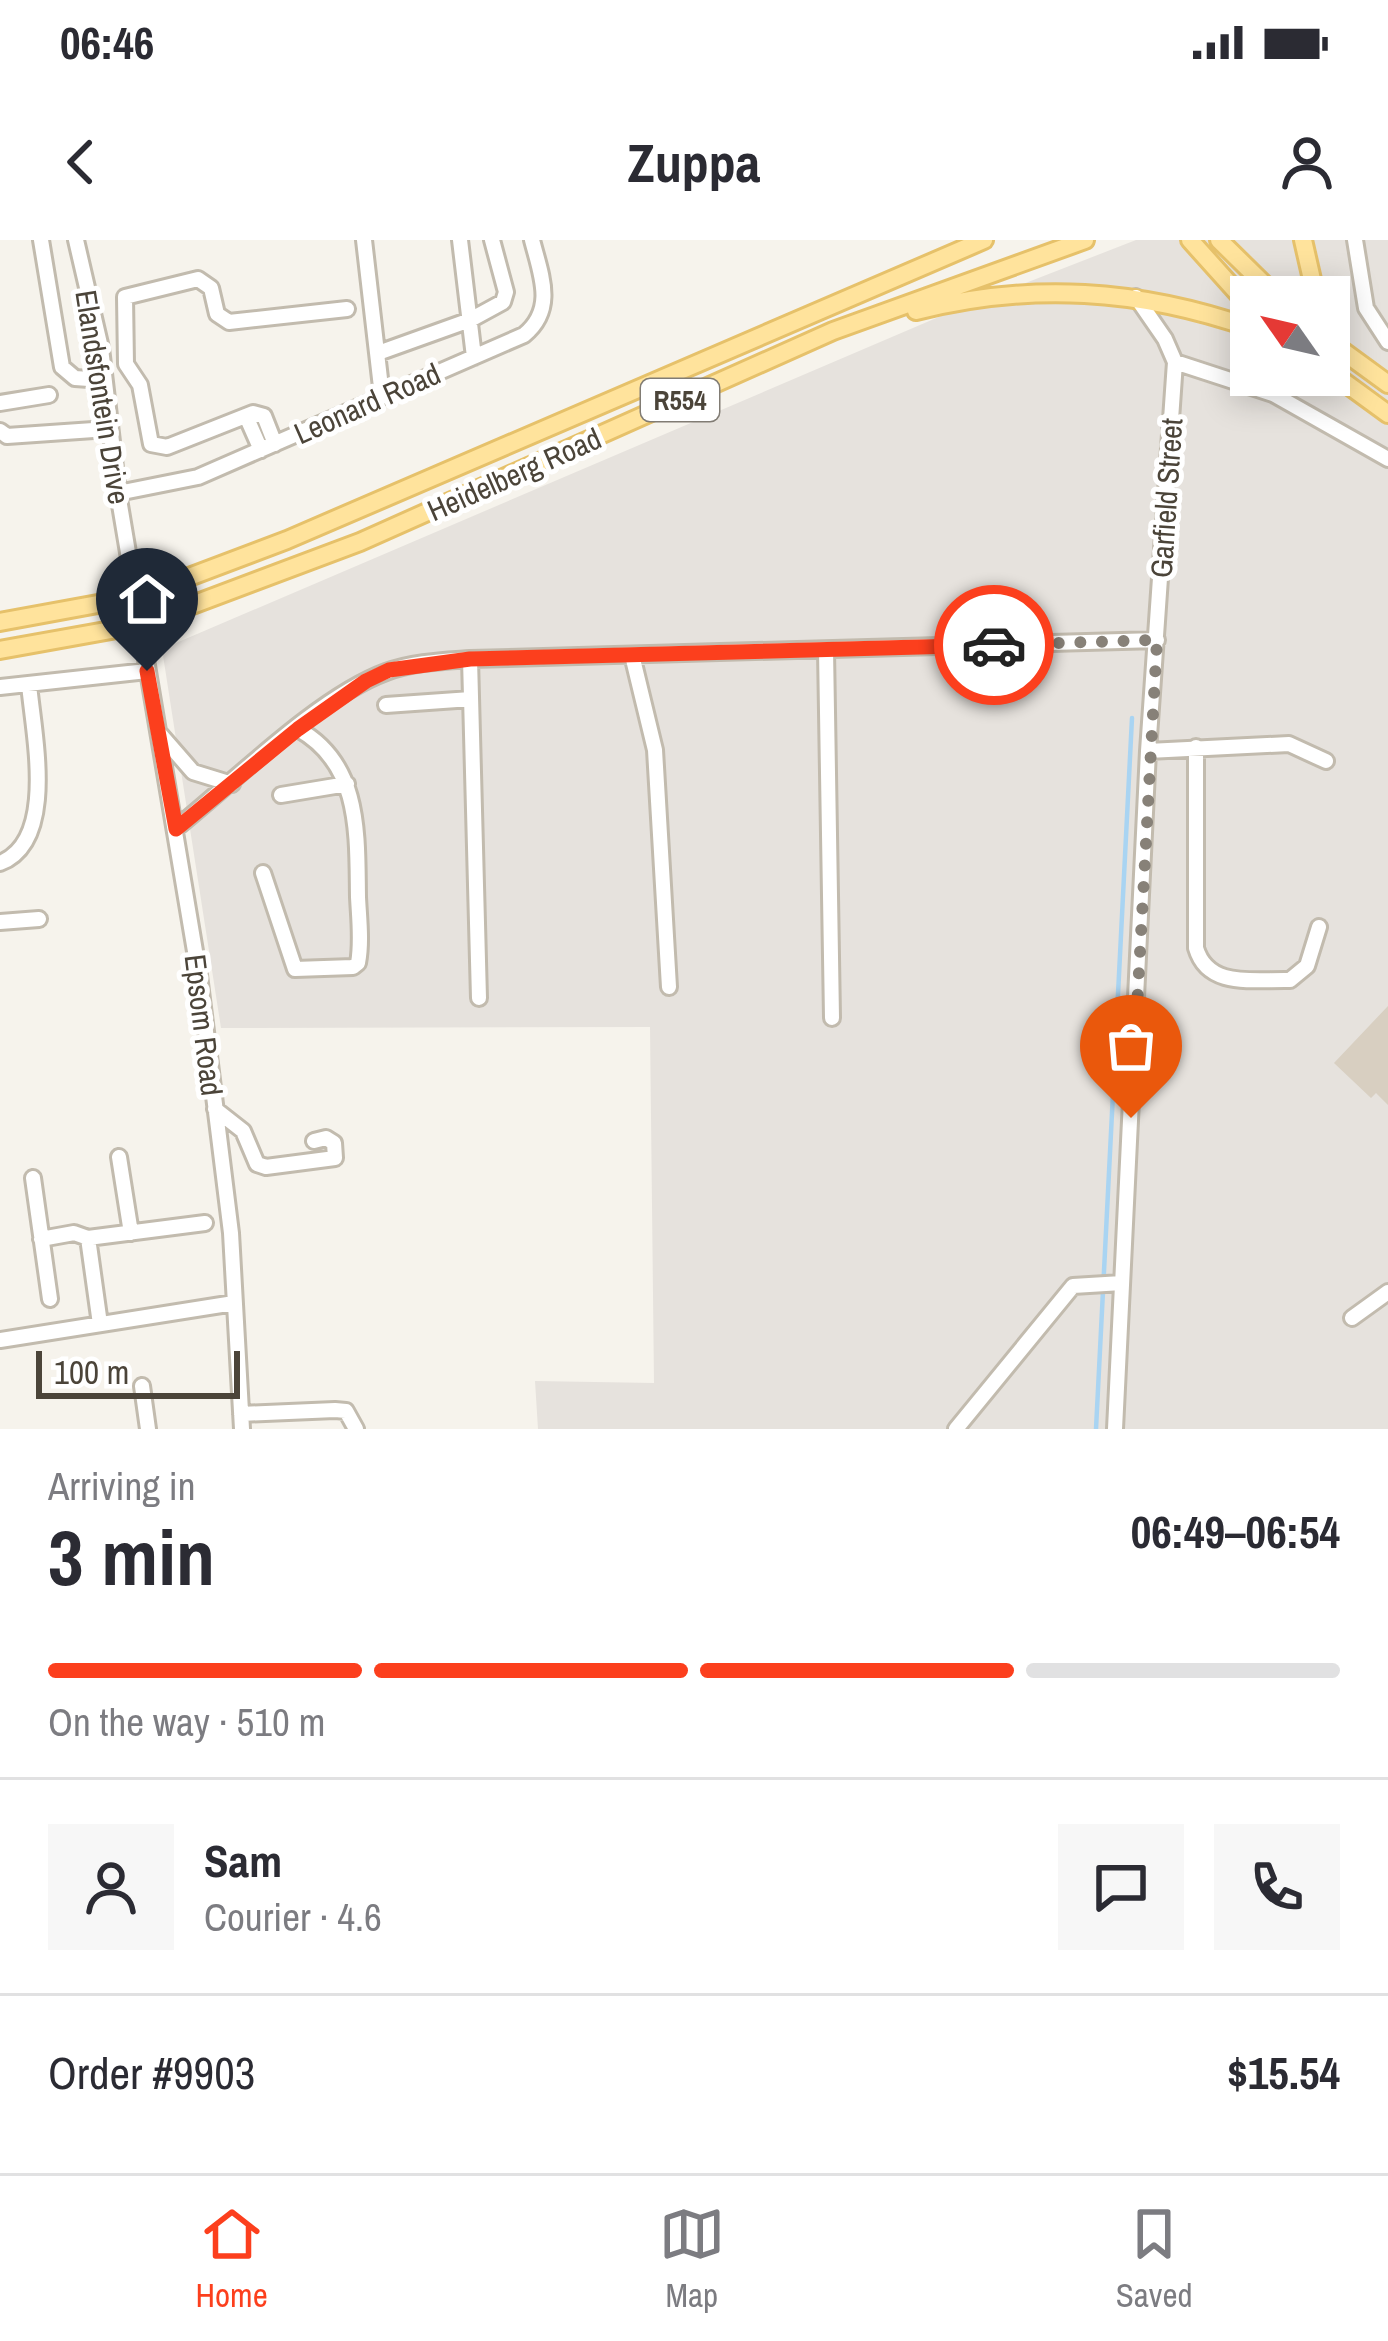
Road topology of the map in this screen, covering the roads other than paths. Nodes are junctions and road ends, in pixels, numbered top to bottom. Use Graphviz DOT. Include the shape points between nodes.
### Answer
graph roads {
  1 [pos="41,240"];
  2 [pos="364,240"];
  3 [pos="460,240"];
  4 [pos="492,240"];
  5 [pos="984,240"];
  6 [pos="1084,240"];
  7 [pos="1190,240"];
  8 [pos="1219,240"];
  9 [pos="1303,240"];
  10 [pos="1354,240"];
  11 [pos="82,242"];
  12 [pos="533,244"];
  13 [pos="1255,276"];
  14 [pos="1311,276"];
  15 [pos="1230,285"];
  16 [pos="1136,297"];
  17 [pos="346,309"];
  18 [pos="470,320"];
  19 [pos="1230,322"];
  20 [pos="833,331"];
  21 [pos="1388,342"];
  22 [pos="378,353"];
  23 [pos="1350,355"];
  24 [pos="474,356"];
  25 [pos="1175,362"];
  26 [pos="103,380"];
  27 [pos="1388,384"];
  28 [pos="1350,386"];
  29 [pos="49,395"];
  30 [pos="382,396"];
  31 [pos="0,403"];
  32 [pos="1388,414"];
  33 [pos="108,429"];
  34 [pos="2,435"];
  35 [pos="268,447"];
  36 [pos="1388,459"];
  37 [pos="118,494"];
  38 [pos="136,597"];
  39 [pos="0,622"];
  40 [pos="140,625"];
  41 [pos="1157,640"];
  42 [pos="0,650"];
  43 [pos="826,650"];
  44 [pos="632,656"];
  45 [pos="470,659"];
  46 [pos="147,671"];
  47 [pos="29,684"];
  48 [pos="0,687"];
  49 [pos="470,699"];
  50 [pos="386,705"];
  51 [pos="298,729"];
  52 [pos="160,734"];
  53 [pos="1196,747"];
  54 [pos="1148,751"];
  55 [pos="1326,760"];
  56 [pos="232,784"];
  57 [pos="347,784"];
  58 [pos="281,795"];
  59 [pos="176,829"];
  60 [pos="0,863"];
  61 [pos="262,873"];
  62 [pos="39,919"];
  63 [pos="0,922"];
  64 [pos="1319,927"];
  65 [pos="669,987"];
  66 [pos="478,998"];
  67 [pos="832,1018"];
  68 [pos="215,1109"];
  69 [pos="314,1141"];
  70 [pos="119,1157"];
  71 [pos="33,1178"];
  72 [pos="205,1223"];
  73 [pos="131,1233"];
  74 [pos="41,1238"];
  75 [pos="88,1238"];
  76 [pos="1122,1283"];
  77 [pos="1388,1292"];
  78 [pos="50,1299"];
  79 [pos="234,1303"];
  80 [pos="1352,1318"];
  81 [pos="100,1324"];
  82 [pos="0,1340"];
  83 [pos="142,1385"];
  84 [pos="241,1421"];
  85 [pos="148,1429"];
  86 [pos="356,1429"];
  87 [pos="956,1429"];
  88 [pos="1114,1429"];
  1 -- 26 [label="street" via="62,367 75,378"];
  2 -- 22 [label="street"];
  3 -- 18 [label="street"];
  4 -- 18 [label="street" via="506,298"];
  5 -- 38 [label="main road, Heidelberg Road / R554"];
  6 -- 20 [label="main road, Heidelberg Road / R554"];
  7 -- 15 [label="main road"];
  8 -- 13 [label="main road"];
  9 -- 14 [label="main road"];
  10 -- 21 [label="street" via="1366,308"];
  11 -- 26 [label="street, Elandsfontein Drive"];
  12 -- 24 [label="street, Leonard Road" via="542,316 524,335"];
  16 -- 19 [label="main road"];
  16 -- 20 [label="main road" via="1016,293"];
  16 -- 25 [label="street"];
  17 -- 35 [label="street" via="230,322 198,279 125,297 126,364 140,385 151,444 166,448 246,416"];
  18 -- 22 [label="street"];
  18 -- 24 [label="street"];
  20 -- 40 [label="main road, Heidelberg Road / R554" via="360,542"];
  22 -- 30 [label="street"];
  23 -- 27 [label="main road"];
  24 -- 30 [label="street, Leonard Road"];
  25 -- 36 [label="street" via="1273,394"];
  25 -- 41 [label="street, Garfield Street"];
  26 -- 33 [label="street, Elandsfontein Drive"];
  28 -- 32 [label="main road"];
  29 -- 31 [label="street"];
  30 -- 35 [label="street, Leonard Road"];
  33 -- 34 [label="street"];
  33 -- 37 [label="street, Elandsfontein Drive"];
  35 -- 37 [label="street, Leonard Road" via="198,477"];
  37 -- 38 [label="street, Elandsfontein Drive"];
  38 -- 39 [label="main road, Heidelberg Road / R554"];
  38 -- 40 [label="street, Elandsfontein Drive"];
  40 -- 42 [label="main road, Heidelberg Road / R554"];
  40 -- 46 [label="street, Epsom Road"];
  41 -- 43 [label="street"];
  41 -- 54 [label="street, Garfield Street"];
  43 -- 44 [label="street"];
  43 -- 67 [label="street"];
  44 -- 45 [label="street"];
  44 -- 65 [label="street" via="655,750"];
  45 -- 49 [label="street"];
  45 -- 51 [label="street" via="389,670"];
  46 -- 47 [label="street"];
  46 -- 52 [label="street, Epsom Road"];
  47 -- 48 [label="street"];
  47 -- 60 [label="street" via="38,787 33,828 24,847"];
  49 -- 50 [label="street"];
  49 -- 66 [label="street"];
  51 -- 56 [label="street"];
  51 -- 57 [label="street" via="331,756"];
  52 -- 56 [label="street" via="193,772"];
  52 -- 59 [label="street, Epsom Road"];
  53 -- 54 [label="street"];
  53 -- 55 [label="street" via="1299,745"];
  53 -- 64 [label="street" via="1201,965 1219,977 1290,980 1307,966"];
  54 -- 76 [label="street, Garfield Street"];
  56 -- 59 [label="street"];
  57 -- 58 [label="street"];
  57 -- 61 [label="street" via="356,816 358,963 295,969"];
  59 -- 68 [label="street, Epsom Road"];
  62 -- 63 [label="street"];
  68 -- 69 [label="street" via="235,1122 266,1167 335,1158 334,1143"];
  68 -- 79 [label="street, Epsom Road"];
  70 -- 73 [label="street"];
  71 -- 74 [label="street"];
  72 -- 73 [label="street"];
  73 -- 75 [label="street"];
  74 -- 75 [label="street"];
  74 -- 78 [label="street"];
  75 -- 81 [label="street"];
  76 -- 87 [label="street" via="1072,1286"];
  76 -- 88 [label="street, Garfield Street"];
  77 -- 80 [label="street"];
  79 -- 81 [label="street"];
  79 -- 84 [label="street, Epsom Road"];
  81 -- 82 [label="street"];
  83 -- 85 [label="street"];
  84 -- 86 [label="street" via="335,1410"];
}
